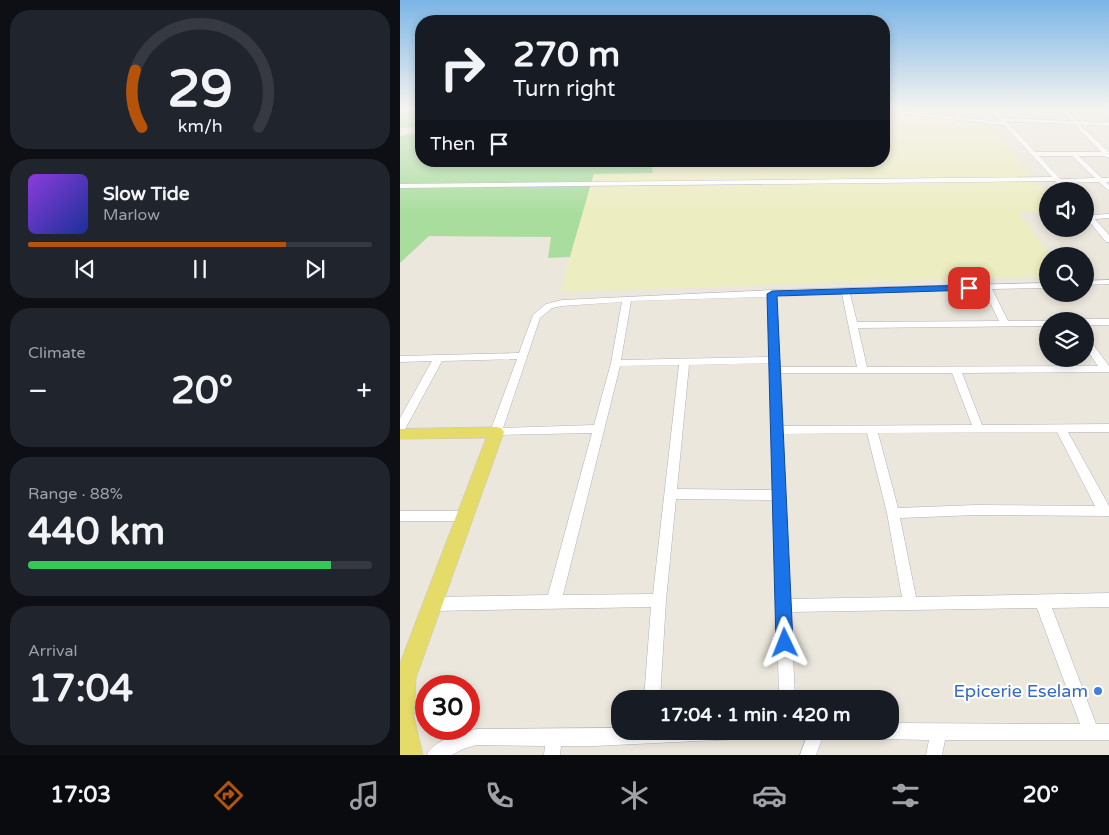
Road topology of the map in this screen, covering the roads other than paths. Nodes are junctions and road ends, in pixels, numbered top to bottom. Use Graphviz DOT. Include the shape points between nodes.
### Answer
graph roads {
  1 [pos="1025,144"];
  2 [pos="1097,144"];
  3 [pos="1034,154"];
  4 [pos="1074,154"];
  5 [pos="1108,155"];
  6 [pos="1058,180"];
  7 [pos="1100,180"];
  8 [pos="1109,180"];
  9 [pos="400,186"];
  10 [pos="1109,189"];
  11 [pos="1094,215"];
  12 [pos="1109,216"];
  13 [pos="1094,222"];
  14 [pos="1109,240"];
  15 [pos="1109,282"];
  16 [pos="1094,283"];
  17 [pos="1039,285"];
  18 [pos="987,287"];
  19 [pos="846,291"];
  20 [pos="772,294"];
  21 [pos="627,300"];
  22 [pos="1094,322"];
  23 [pos="1109,322"];
  24 [pos="1005,323"];
  25 [pos="1039,323"];
  26 [pos="853,325"];
  27 [pos="1094,352"];
  28 [pos="522,356"];
  29 [pos="439,358"];
  30 [pos="400,359"];
  31 [pos="684,362"];
  32 [pos="616,363"];
  33 [pos="775,365"];
  34 [pos="1107,369"];
  35 [pos="863,370"];
  36 [pos="956,370"];
  37 [pos="400,428"];
  38 [pos="1109,428"];
  39 [pos="598,429"];
  40 [pos="1062,429"];
  41 [pos="777,430"];
  42 [pos="872,430"];
  43 [pos="979,430"];
  44 [pos="496,432"];
  45 [pos="400,434"];
  46 [pos="670,494"];
  47 [pos="780,495"];
  48 [pos="1106,511"];
  49 [pos="893,513"];
  50 [pos="400,516"];
  51 [pos="466,516"];
  52 [pos="659,600"];
  53 [pos="1109,600"];
  54 [pos="554,601"];
  55 [pos="1042,601"];
  56 [pos="910,603"];
  57 [pos="433,604"];
  58 [pos="784,606"];
  59 [pos="405,668"];
  60 [pos="653,690"];
  61 [pos="787,690"];
  62 [pos="899,731"];
  63 [pos="939,732"];
  64 [pos="1091,732"];
  65 [pos="1109,732"];
  66 [pos="611,736"];
  67 [pos="554,737"];
  68 [pos="814,740"];
  69 [pos="405,745"];
  70 [pos="435,755"];
  71 [pos="552,755"];
  72 [pos="808,755"];
  73 [pos="934,755"];
  1 -- 3 [label="street"];
  2 -- 5 [label="street"];
  3 -- 4 [label="street"];
  3 -- 6 [label="street"];
  4 -- 5 [label="street"];
  4 -- 7 [label="street"];
  6 -- 7 [label="street"];
  6 -- 9 [label="street"];
  7 -- 8 [label="street"];
  7 -- 10 [label="street"];
  11 -- 12 [label="street"];
  13 -- 14 [label="street"];
  15 -- 16 [label="street"];
  17 -- 18 [label="street"];
  18 -- 19 [label="street"];
  18 -- 24 [label="street"];
  19 -- 20 [label="street"];
  19 -- 26 [label="street"];
  20 -- 21 [label="street"];
  20 -- 33 [label="street"];
  21 -- 28 [label="street" via="549,306 536,317"];
  21 -- 32 [label="street"];
  22 -- 23 [label="street"];
  24 -- 25 [label="street"];
  24 -- 26 [label="street"];
  26 -- 35 [label="street"];
  27 -- 34 [label="street"];
  28 -- 29 [label="street"];
  28 -- 44 [label="street"];
  29 -- 30 [label="street"];
  29 -- 37 [label="street"];
  31 -- 32 [label="street"];
  31 -- 33 [label="street"];
  31 -- 46 [label="street"];
  32 -- 39 [label="street"];
  33 -- 35 [label="street"];
  33 -- 41 [label="street"];
  34 -- 36 [label="street"];
  35 -- 36 [label="street"];
  36 -- 43 [label="street"];
  38 -- 40 [label="street"];
  39 -- 44 [label="street"];
  39 -- 54 [label="street"];
  40 -- 43 [label="street"];
  40 -- 48 [label="street"];
  41 -- 42 [label="street"];
  41 -- 47 [label="street"];
  42 -- 43 [label="street"];
  42 -- 49 [label="street"];
  44 -- 45 [label="main road"];
  44 -- 51 [label="main road"];
  46 -- 47 [label="street"];
  46 -- 52 [label="street"];
  47 -- 58 [label="street"];
  48 -- 49 [label="street"];
  49 -- 56 [label="street"];
  50 -- 51 [label="street"];
  51 -- 57 [label="main road"];
  52 -- 54 [label="street"];
  52 -- 60 [label="street"];
  53 -- 55 [label="street"];
  54 -- 57 [label="street"];
  55 -- 56 [label="street"];
  55 -- 64 [label="street"];
  56 -- 58 [label="street"];
  57 -- 59 [label="main road"];
  58 -- 61 [label="street"];
  59 -- 69 [label="main road" via="402,689"];
  62 -- 63 [label="street"];
  63 -- 64 [label="street"];
  63 -- 73 [label="street"];
  64 -- 65 [label="street"];
  66 -- 67 [label="street"];
  67 -- 70 [label="street" via="476,737 460,741"];
  67 -- 71 [label="street"];
  68 -- 72 [label="street"];
}
